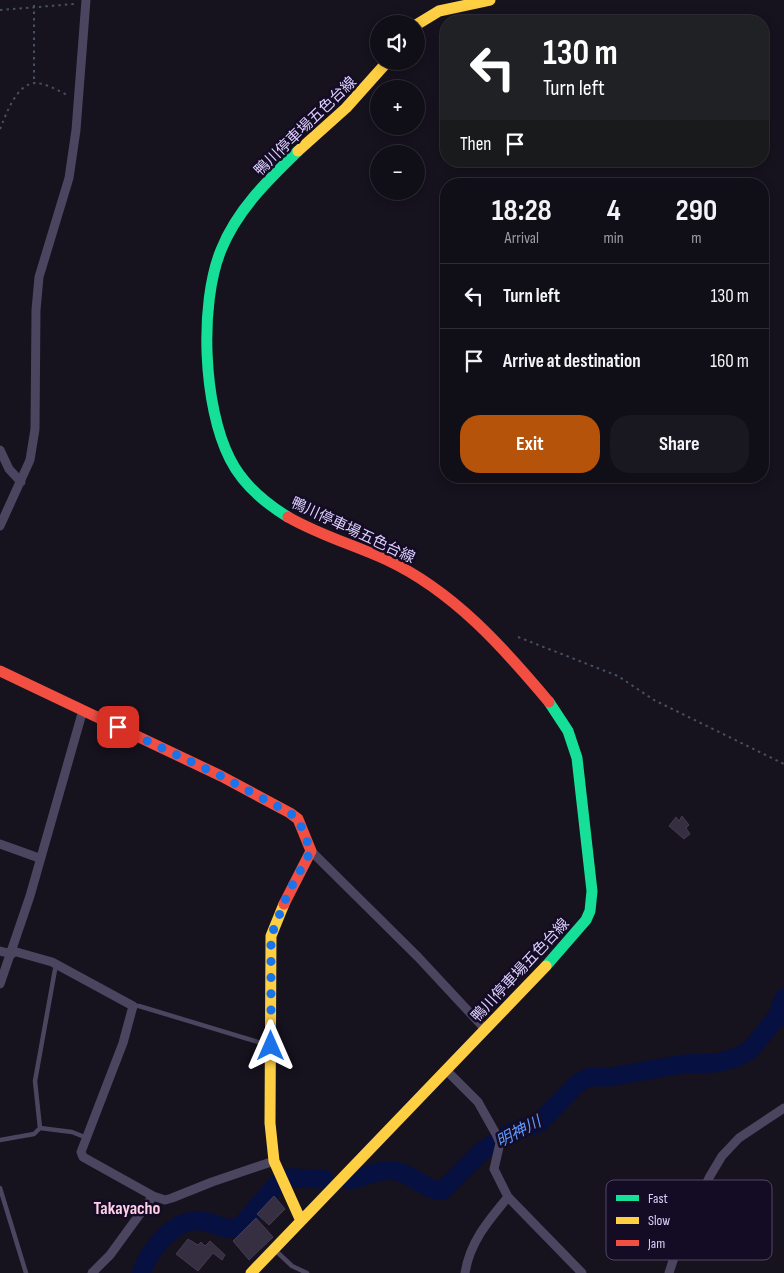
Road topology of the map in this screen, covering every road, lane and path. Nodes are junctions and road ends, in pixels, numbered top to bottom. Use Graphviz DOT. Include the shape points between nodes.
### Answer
graph roads {
  1 [pos="490,0"];
  2 [pos="85,2"];
  3 [pos="34,5"];
  4 [pos="0,10"];
  5 [pos="425,20"];
  6 [pos="381,70"];
  7 [pos="34,83"];
  8 [pos="78,100"];
  9 [pos="0,129"];
  10 [pos="0,450"];
  11 [pos="21,482"];
  12 [pos="0,526"];
  13 [pos="518,637"];
  14 [pos="0,671"];
  15 [pos="83,710"];
  16 [pos="784,764"];
  17 [pos="0,844"];
  18 [pos="311,851"];
  19 [pos="39,858"];
  20 [pos="0,952"];
  21 [pos="12,953"];
  22 [pos="56,964"];
  23 [pos="0,984"];
  24 [pos="132,1006"];
  25 [pos="485,1029"];
  26 [pos="271,1046"];
  27 [pos="446,1070"];
  28 [pos="784,1108"];
  29 [pos="40,1128"];
  30 [pos="87,1138"];
  31 [pos="0,1140"];
  32 [pos="274,1161"];
  33 [pos="708,1180"];
  34 [pos="0,1188"];
  35 [pos="153,1196"];
  36 [pos="508,1197"];
  37 [pos="301,1222"];
  38 [pos="274,1250"];
  39 [pos="673,1260"];
  40 [pos="26,1273"];
  41 [pos="92,1273"];
  42 [pos="251,1273"];
  43 [pos="307,1273"];
  44 [pos="465,1273"];
  45 [pos="582,1273"];
  46 [pos="669,1273"];
  1 -- 5 [label="main road" via="439,11"];
  2 -- 3 [label="path"];
  2 -- 8 [label="street"];
  3 -- 4 [label="path"];
  3 -- 7 [label="path"];
  6 -- 25 [label="main road, 鴨川停車場五色台線" via="365,90 250,201 222,248 213,276 208,319 212,394 222,444 230,461 257,492 287,516 406,570 468,613 538,689 572,739 588,861 590,911 576,935"];
  7 -- 8 [label="path"];
  7 -- 9 [label="path" via="22,89"];
  8 -- 11 [label="street" via="69,178 39,277 35,429 30,460"];
  10 -- 11 [label="street" via="9,469"];
  11 -- 12 [label="street"];
  13 -- 16 [label="path" via="618,676 662,704"];
  14 -- 15 [label="main road"];
  15 -- 18 [label="main road" via="290,813 298,819"];
  15 -- 19 [label="street"];
  17 -- 19 [label="street"];
  18 -- 25 [label="street"];
  18 -- 26 [label="main road" via="288,893 271,936"];
  19 -- 21 [label="street"];
  20 -- 21 [label="street"];
  21 -- 22 [label="street"];
  21 -- 23 [label="street"];
  22 -- 24 [label="street"];
  22 -- 29 [label="lane" via="35,1081"];
  24 -- 26 [label="lane"];
  24 -- 30 [label="street" via="123,1043"];
  25 -- 27 [label="main road, 鴨川停車場五色台線"];
  26 -- 32 [label="main road" via="270,1123"];
  27 -- 36 [label="street" via="478,1102 496,1134 500,1144 494,1169"];
  27 -- 37 [label="main road, 鴨川停車場五色台線"];
  28 -- 33 [label="street" via="740,1138 722,1156"];
  29 -- 30 [label="lane" via="72,1132"];
  29 -- 31 [label="lane" via="34,1134"];
  30 -- 35 [label="street" via="81,1152 84,1157"];
  32 -- 35 [label="street" via="172,1198 165,1200"];
  32 -- 37 [label="main road"];
  34 -- 40 [label="lane"];
  35 -- 41 [label="street" via="110,1255"];
  36 -- 44 [label="street" via="480,1231 471,1248"];
  36 -- 45 [label="street"];
  37 -- 38 [label="main road, 鴨川停車場五色台線"];
  38 -- 42 [label="main road, 鴨川停車場五色台線"];
  38 -- 43 [label="lane" via="292,1266"];
  39 -- 46 [label="street"];
}
